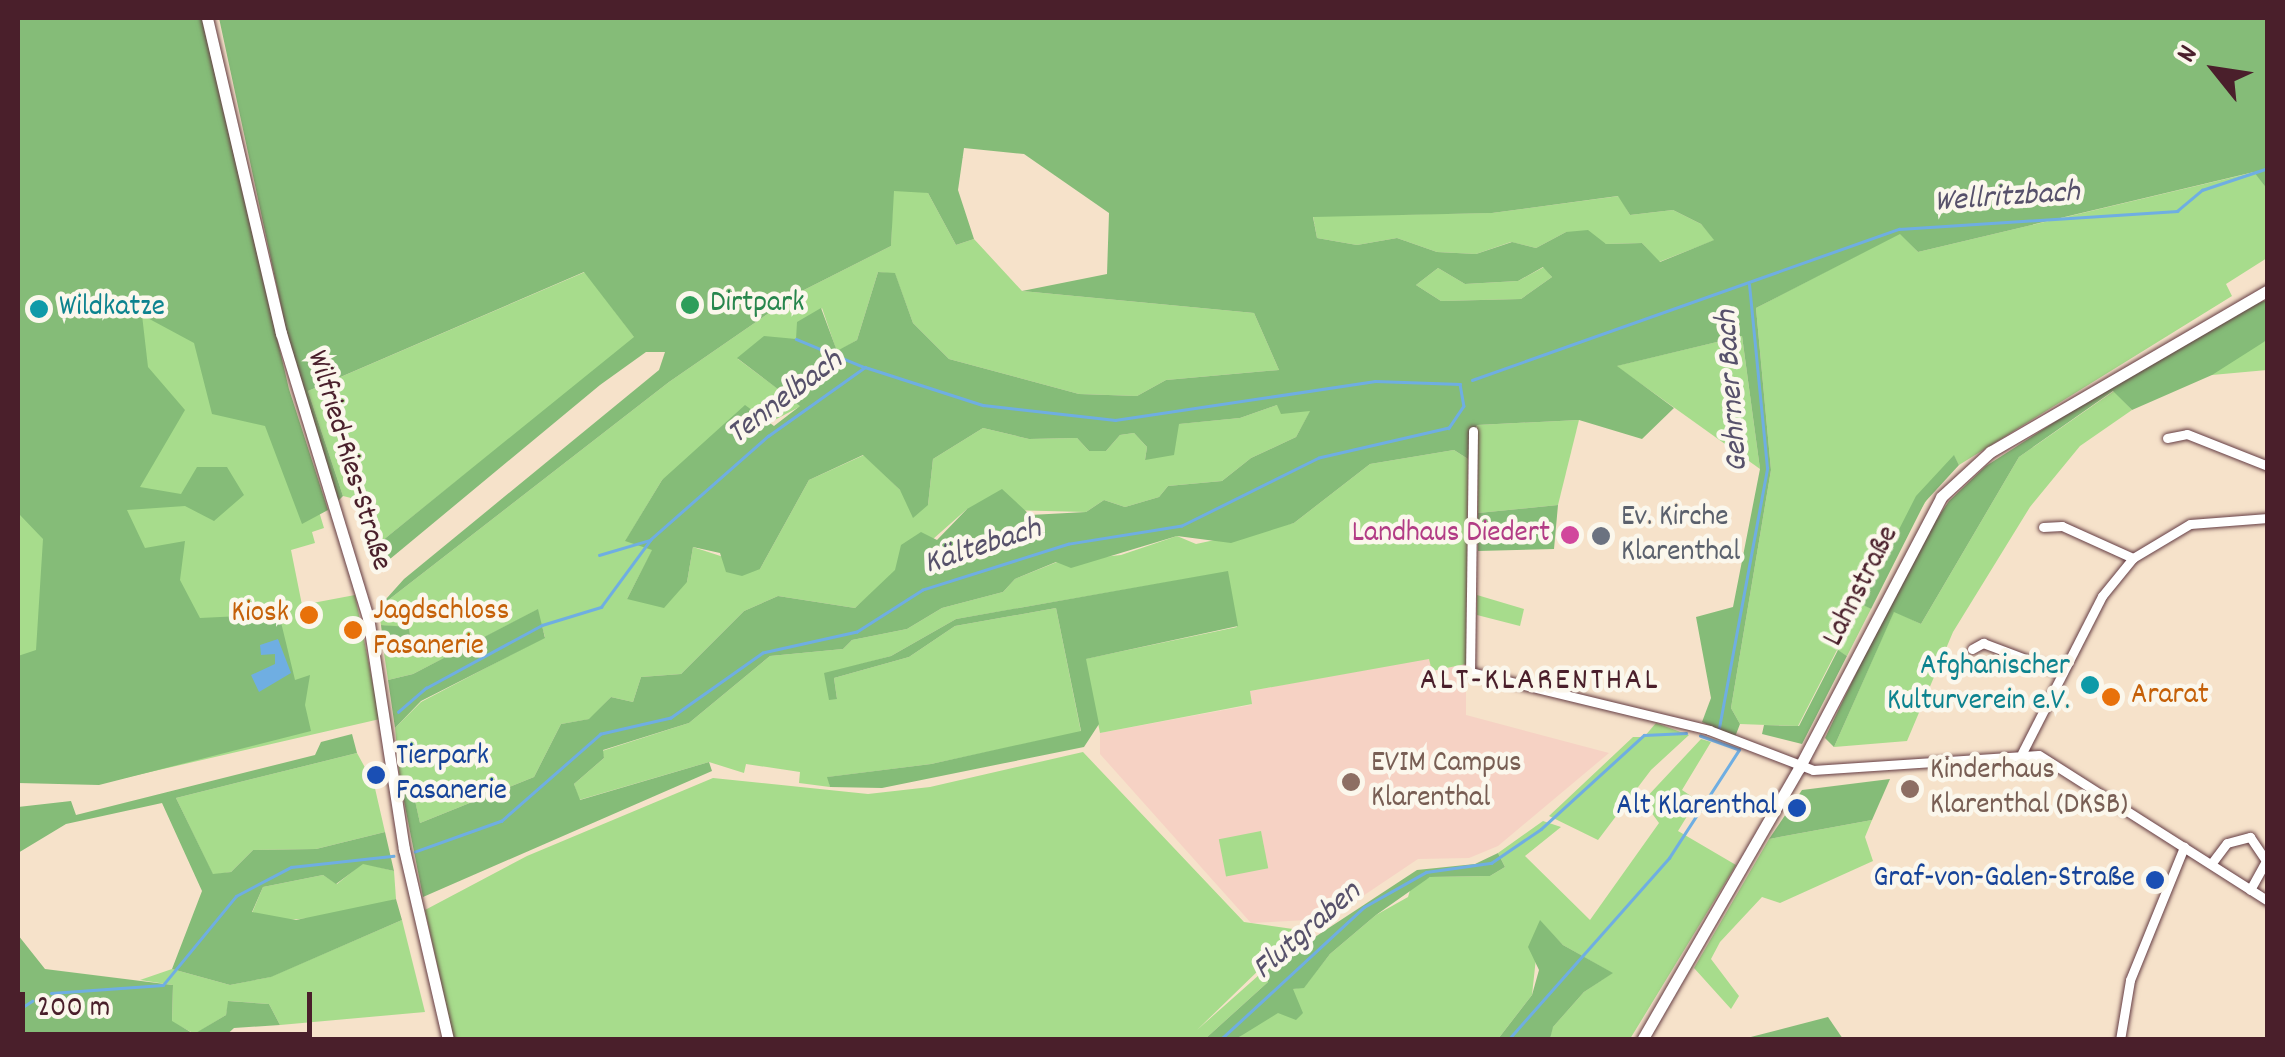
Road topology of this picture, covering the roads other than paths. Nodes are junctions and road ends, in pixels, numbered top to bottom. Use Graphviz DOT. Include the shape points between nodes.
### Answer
graph roads {
  1 [pos="207,18"];
  2 [pos="2268,290"];
  3 [pos="1473,431"];
  4 [pos="2166,438"];
  5 [pos="2268,466"];
  6 [pos="2268,518"];
  7 [pos="2043,528"];
  8 [pos="2133,558"];
  9 [pos="1972,649"];
  10 [pos="2063,673"];
  11 [pos="2022,753"];
  12 [pos="1800,768"];
  13 [pos="2184,847"];
  14 [pos="2267,860"];
  15 [pos="2212,864"];
  16 [pos="2250,890"];
  17 [pos="2268,902"];
  18 [pos="448,1040"];
  19 [pos="1642,1040"];
  20 [pos="2120,1040"];
  1 -- 18 [label="street, Wilfried-Ries-Straße" via="286,350 368,617 404,849"];
  2 -- 12 [label="street, Lahnstraße" via="2006,442 1958,478 1921,526"];
  3 -- 12 [label="street" via="1470,672 1708,730"];
  4 -- 5 [label="street" via="2187,434"];
  6 -- 8 [label="street" via="2190,524"];
  7 -- 8 [label="street" via="2062,526"];
  8 -- 10 [label="street" via="2109,586"];
  9 -- 10 [label="street" via="1983,643"];
  10 -- 11 [label="street"];
  11 -- 12 [label="street"];
  11 -- 13 [label="street" via="2060,764"];
  12 -- 19 [label="street, Lahnstraße"];
  13 -- 15 [label="street"];
  13 -- 20 [label="street" via="2130,980"];
  14 -- 15 [label="street" via="2245,836 2227,842"];
  14 -- 16 [label="street"];
  15 -- 16 [label="street"];
  16 -- 17 [label="street"];
}
